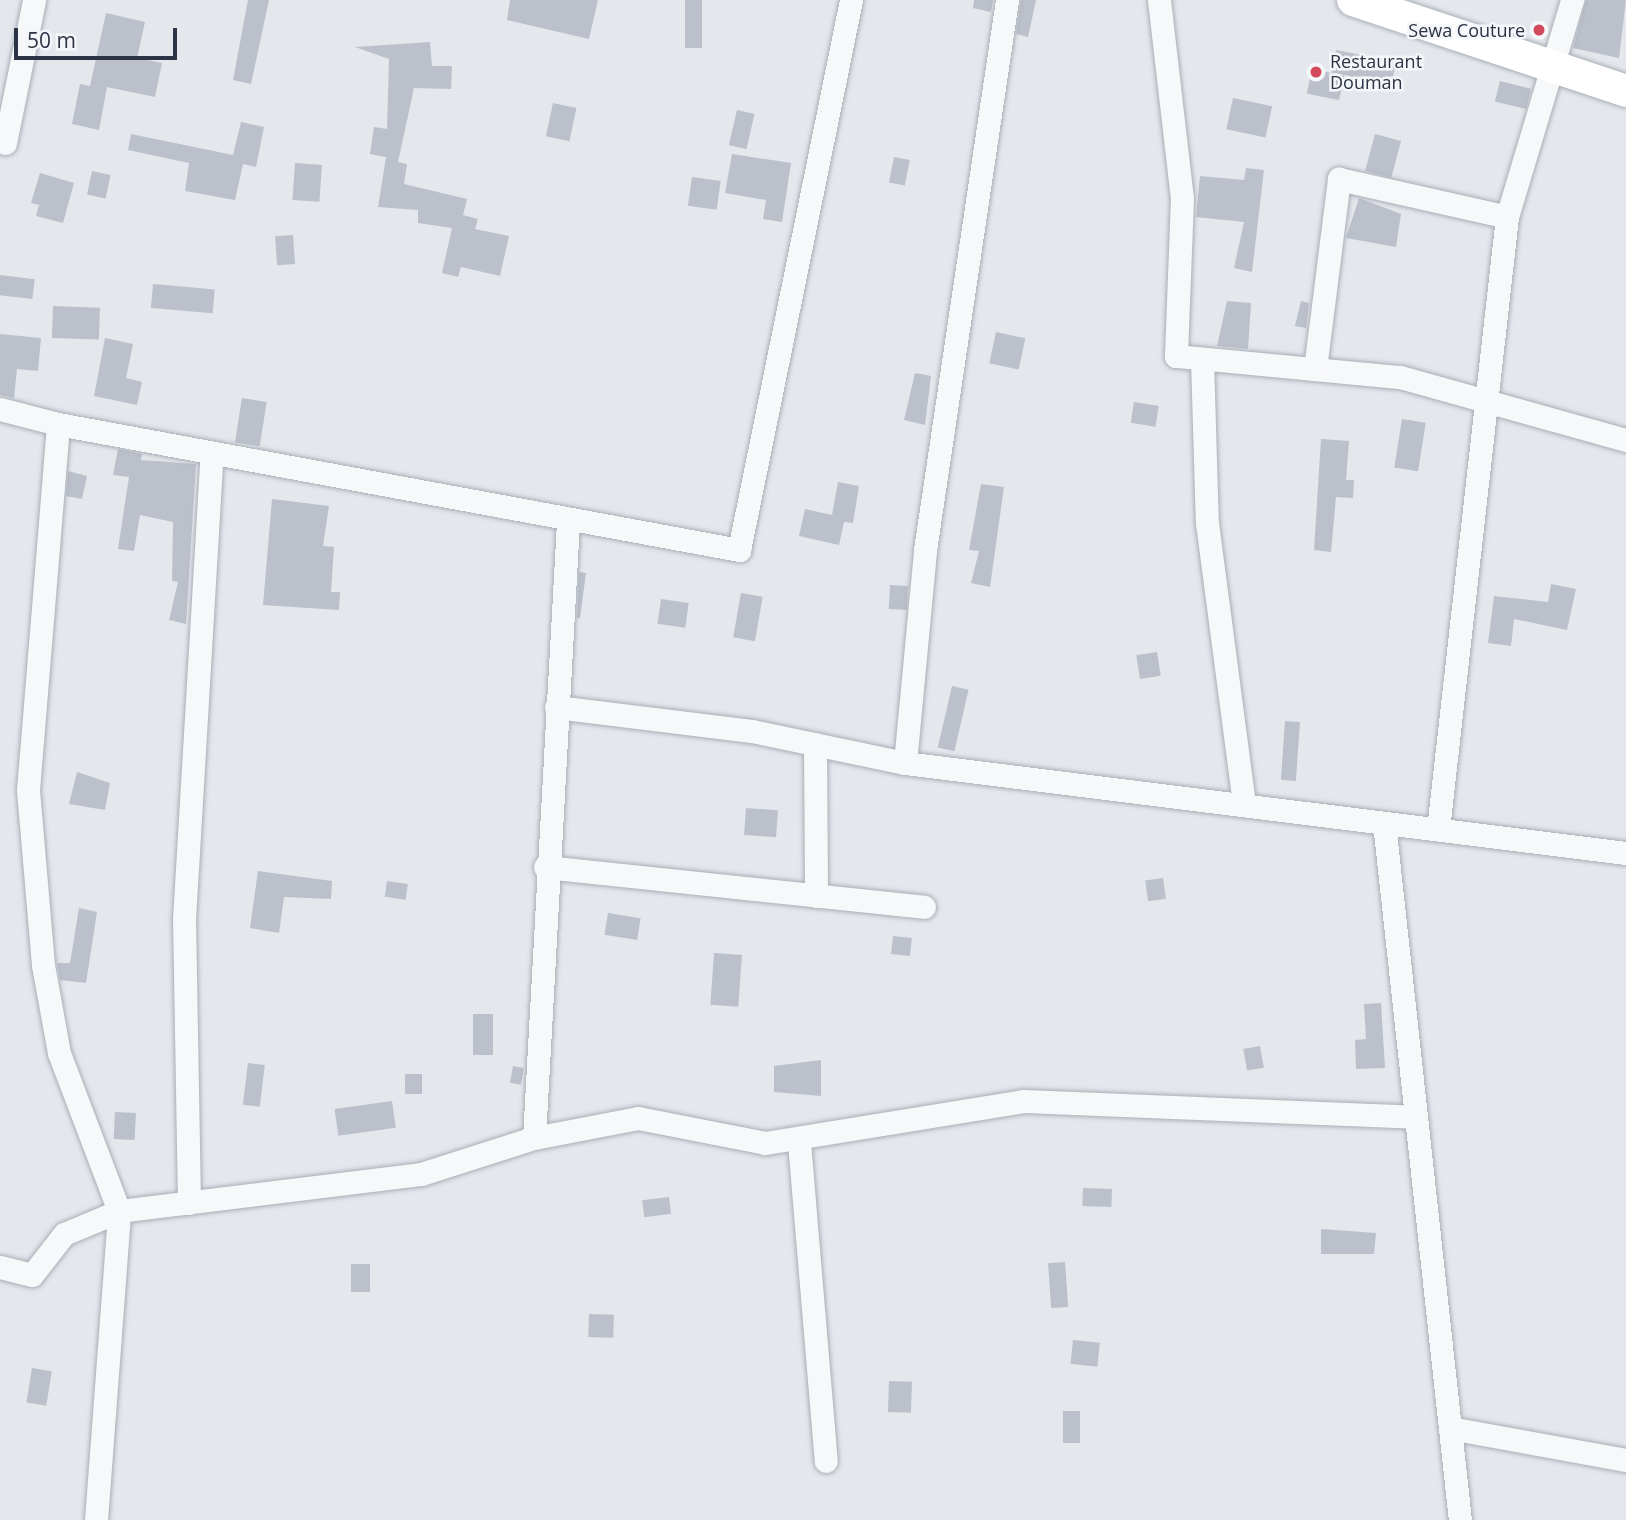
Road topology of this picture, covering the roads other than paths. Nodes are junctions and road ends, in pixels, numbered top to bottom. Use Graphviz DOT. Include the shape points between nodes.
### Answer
graph roads {
  1 [pos="34,0"];
  2 [pos="851,0"];
  3 [pos="1007,0"];
  4 [pos="1159,0"];
  5 [pos="1353,0"];
  6 [pos="1572,0"];
  7 [pos="1413,9"];
  8 [pos="1555,67"];
  9 [pos="1626,91"];
  10 [pos="5,144"];
  11 [pos="1507,217"];
  12 [pos="1202,359"];
  13 [pos="1315,369"];
  14 [pos="1482,399"];
  15 [pos="0,409"];
  16 [pos="58,424"];
  17 [pos="1626,440"];
  18 [pos="212,454"];
  19 [pos="568,523"];
  20 [pos="556,707"];
  21 [pos="814,744"];
  22 [pos="905,763"];
  23 [pos="1244,805"];
  24 [pos="1384,823"];
  25 [pos="1437,829"];
  26 [pos="1626,853"];
  27 [pos="545,867"];
  28 [pos="816,896"];
  29 [pos="924,907"];
  30 [pos="1416,1117"];
  31 [pos="534,1138"];
  32 [pos="799,1142"];
  33 [pos="189,1202"];
  34 [pos="119,1211"];
  35 [pos="0,1267"];
  36 [pos="1450,1428"];
  37 [pos="1626,1460"];
  38 [pos="826,1461"];
  39 [pos="96,1520"];
  40 [pos="1460,1520"];
  1 -- 10 [label="street"];
  2 -- 19 [label="street" via="739,550"];
  3 -- 22 [label="street" via="925,550"];
  4 -- 12 [label="street" via="1182,198 1176,356"];
  5 -- 7 [label="street"];
  6 -- 8 [label="street"];
  7 -- 8 [label="street"];
  8 -- 9 [label="street"];
  8 -- 11 [label="street"];
  11 -- 13 [label="street" via="1339,179"];
  11 -- 14 [label="street"];
  12 -- 13 [label="street"];
  12 -- 23 [label="street" via="1207,523"];
  13 -- 14 [label="street" via="1400,377"];
  14 -- 17 [label="street"];
  14 -- 25 [label="street"];
  15 -- 16 [label="street"];
  16 -- 18 [label="street"];
  16 -- 34 [label="street" via="29,804 43,965 59,1053"];
  18 -- 19 [label="street"];
  18 -- 33 [label="street" via="184,919"];
  19 -- 20 [label="street"];
  20 -- 21 [label="street"];
  20 -- 27 [label="street"];
  21 -- 22 [label="street"];
  21 -- 28 [label="street"];
  22 -- 23 [label="street"];
  23 -- 24 [label="street"];
  24 -- 25 [label="street"];
  24 -- 30 [label="street"];
  25 -- 26 [label="street"];
  27 -- 28 [label="street"];
  27 -- 31 [label="street"];
  28 -- 29 [label="street"];
  30 -- 32 [label="street" via="1023,1101"];
  30 -- 36 [label="street"];
  31 -- 32 [label="street" via="638,1118 765,1143"];
  31 -- 33 [label="street" via="421,1174"];
  32 -- 38 [label="street"];
  33 -- 34 [label="street"];
  34 -- 35 [label="street" via="64,1234 32,1275"];
  34 -- 39 [label="street"];
  36 -- 37 [label="street"];
  36 -- 40 [label="street"];
}
